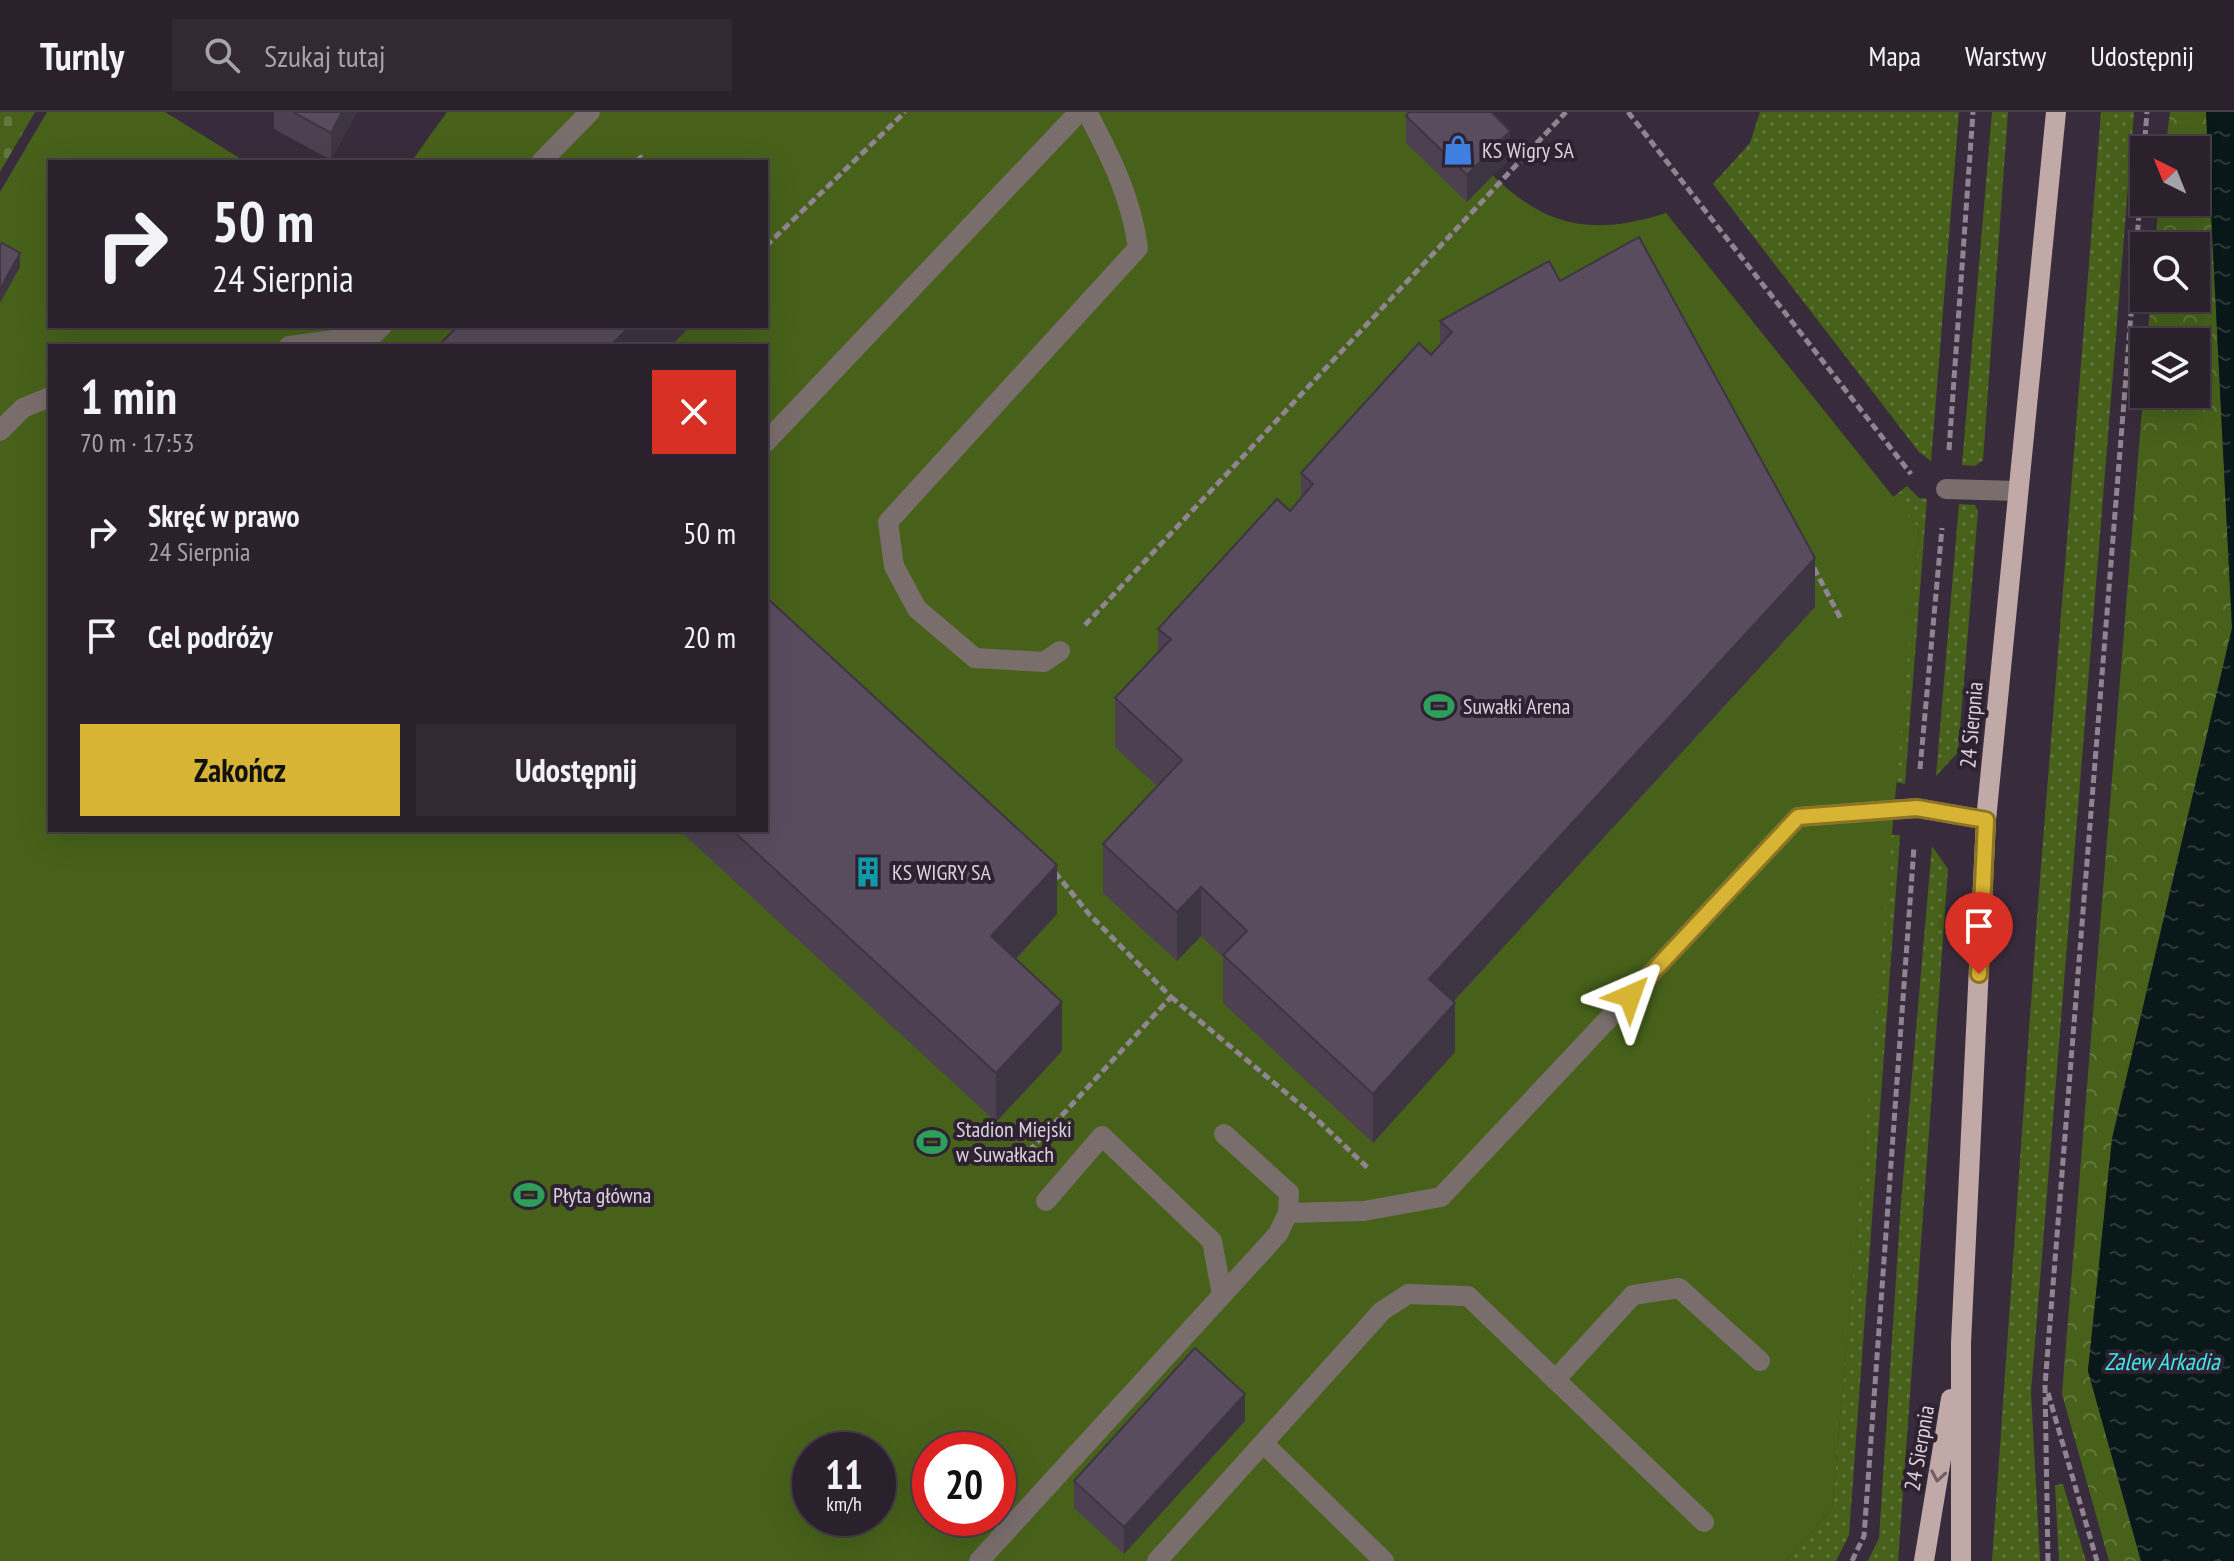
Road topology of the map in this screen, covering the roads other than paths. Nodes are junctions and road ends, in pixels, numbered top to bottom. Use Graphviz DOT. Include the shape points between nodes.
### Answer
graph roads {
  1 [pos="590,112"];
  2 [pos="1079,112"];
  3 [pos="1087,112"];
  4 [pos="2056,112"];
  5 [pos="543,160"];
  6 [pos="378,331"];
  7 [pos="301,344"];
  8 [pos="48,398"];
  9 [pos="0,431"];
  10 [pos="768,440"];
  11 [pos="1946,489"];
  12 [pos="2017,491"];
  13 [pos="1060,651"];
  14 [pos="1986,820"];
  15 [pos="1224,1134"];
  16 [pos="1046,1201"];
  17 [pos="1288,1213"];
  18 [pos="1222,1295"];
  19 [pos="1961,1343"];
  20 [pos="1760,1361"];
  21 [pos="1555,1380"];
  22 [pos="1264,1444"];
  23 [pos="1704,1522"];
  24 [pos="979,1561"];
  25 [pos="1157,1561"];
  26 [pos="1384,1561"];
  27 [pos="1924,1561"];
  28 [pos="1961,1561"];
  1 -- 5 [label="street"];
  2 -- 10 [label="street"];
  3 -- 13 [label="street" via="1133,211 1138,248 888,522 894,566 917,609 975,658 1044,662"];
  4 -- 12 [label="main road, 24 Sierpnia"];
  6 -- 7 [label="street"];
  8 -- 9 [label="street" via="23,408"];
  11 -- 12 [label="street"];
  12 -- 14 [label="main road, 24 Sierpnia"];
  14 -- 17 [label="street" via="1917,808 1798,817 1441,1197 1364,1211"];
  14 -- 19 [label="main road, 24 Sierpnia"];
  15 -- 17 [label="street" via="1289,1193"];
  16 -- 18 [label="street" via="1102,1136 1212,1241"];
  17 -- 18 [label="street" via="1278,1234"];
  18 -- 24 [label="street"];
  19 -- 27 [label="main road, 24 Sierpnia, one-way"];
  19 -- 28 [label="main road, 24 Sierpnia"];
  20 -- 21 [label="street" via="1679,1288 1633,1295"];
  21 -- 22 [label="street" via="1468,1296 1408,1294 1382,1311"];
  21 -- 23 [label="street"];
  22 -- 25 [label="street"];
  22 -- 26 [label="street"];
}
